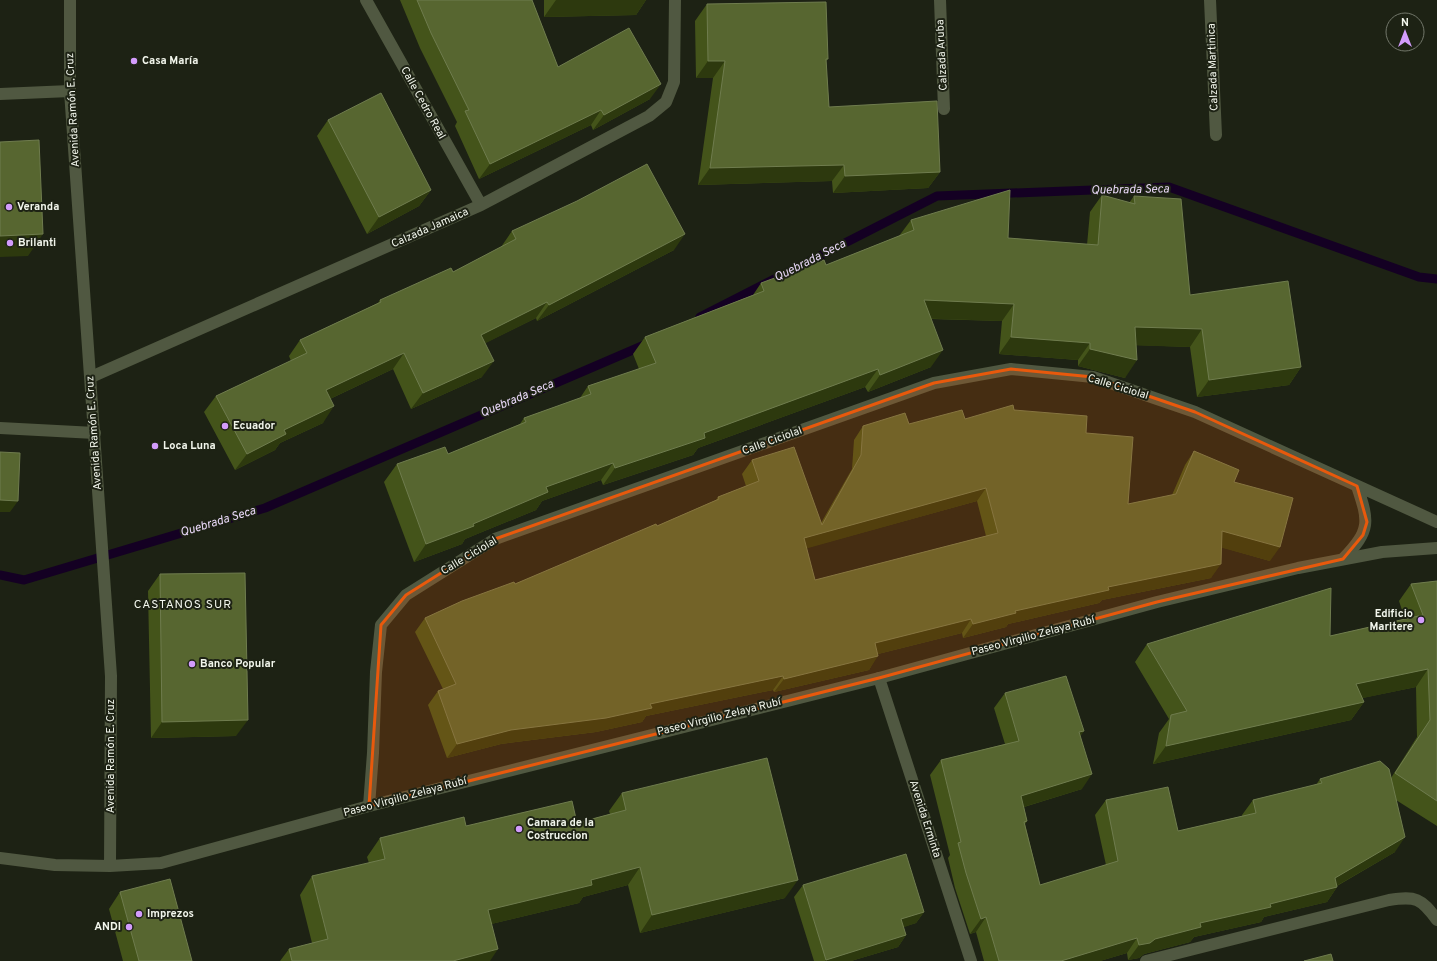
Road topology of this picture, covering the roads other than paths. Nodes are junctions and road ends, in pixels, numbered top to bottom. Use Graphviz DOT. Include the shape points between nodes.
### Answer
graph roads {
  1 [pos="70,0"];
  2 [pos="366,0"];
  3 [pos="675,0"];
  4 [pos="940,0"];
  5 [pos="1210,0"];
  6 [pos="70,91"];
  7 [pos="0,94"];
  8 [pos="944,109"];
  9 [pos="1216,135"];
  10 [pos="481,205"];
  11 [pos="90,377"];
  12 [pos="0,428"];
  13 [pos="94,433"];
  14 [pos="1357,486"];
  15 [pos="1437,522"];
  16 [pos="1437,548"];
  17 [pos="1344,559"];
  18 [pos="879,678"];
  19 [pos="369,806"];
  20 [pos="0,858"];
  21 [pos="110,866"];
  22 [pos="1437,920"];
  23 [pos="970,961"];
  24 [pos="1146,961"];
  1 -- 6 [label="street, Avenida Ramón E. Cruz"];
  2 -- 10 [label="street, Calle Cedro Real"];
  3 -- 10 [label="street, Calzada Jamaica" via="674,82 666,102 649,116"];
  4 -- 8 [label="street, Calzada Aruba"];
  5 -- 9 [label="street, Calzada Martinica"];
  6 -- 7 [label="street"];
  6 -- 11 [label="street, Avenida Ramón E. Cruz"];
  10 -- 11 [label="street, Calzada Jamaica"];
  11 -- 13 [label="street, Avenida Ramón E. Cruz"];
  12 -- 13 [label="street"];
  13 -- 21 [label="street, Avenida Ramón E. Cruz" via="111,676"];
  14 -- 15 [label="street, Calle Ciciolal"];
  14 -- 17 [label="street" via="1366,522 1363,535"];
  14 -- 19 [label="street, Calle Ciciolal" via="1195,412 1093,377 1010,369 934,383 495,539 406,595 381,626"];
  16 -- 17 [label="street, Paseo Virgilio Zelaya Rubí" via="1382,552"];
  17 -- 18 [label="street, Paseo Virgilio Zelaya Rubí" via="1157,602"];
  18 -- 19 [label="street, Paseo Virgilio Zelaya Rubí"];
  18 -- 23 [label="street, Avenida Erminta"];
  19 -- 21 [label="street, Paseo Virgilio Zelaya Rubí" via="161,863"];
  20 -- 21 [label="street, Paseo Virgilio Zelaya Rubí" via="55,865"];
  22 -- 24 [label="street" via="1424,903 1407,898 1389,900"];
}
